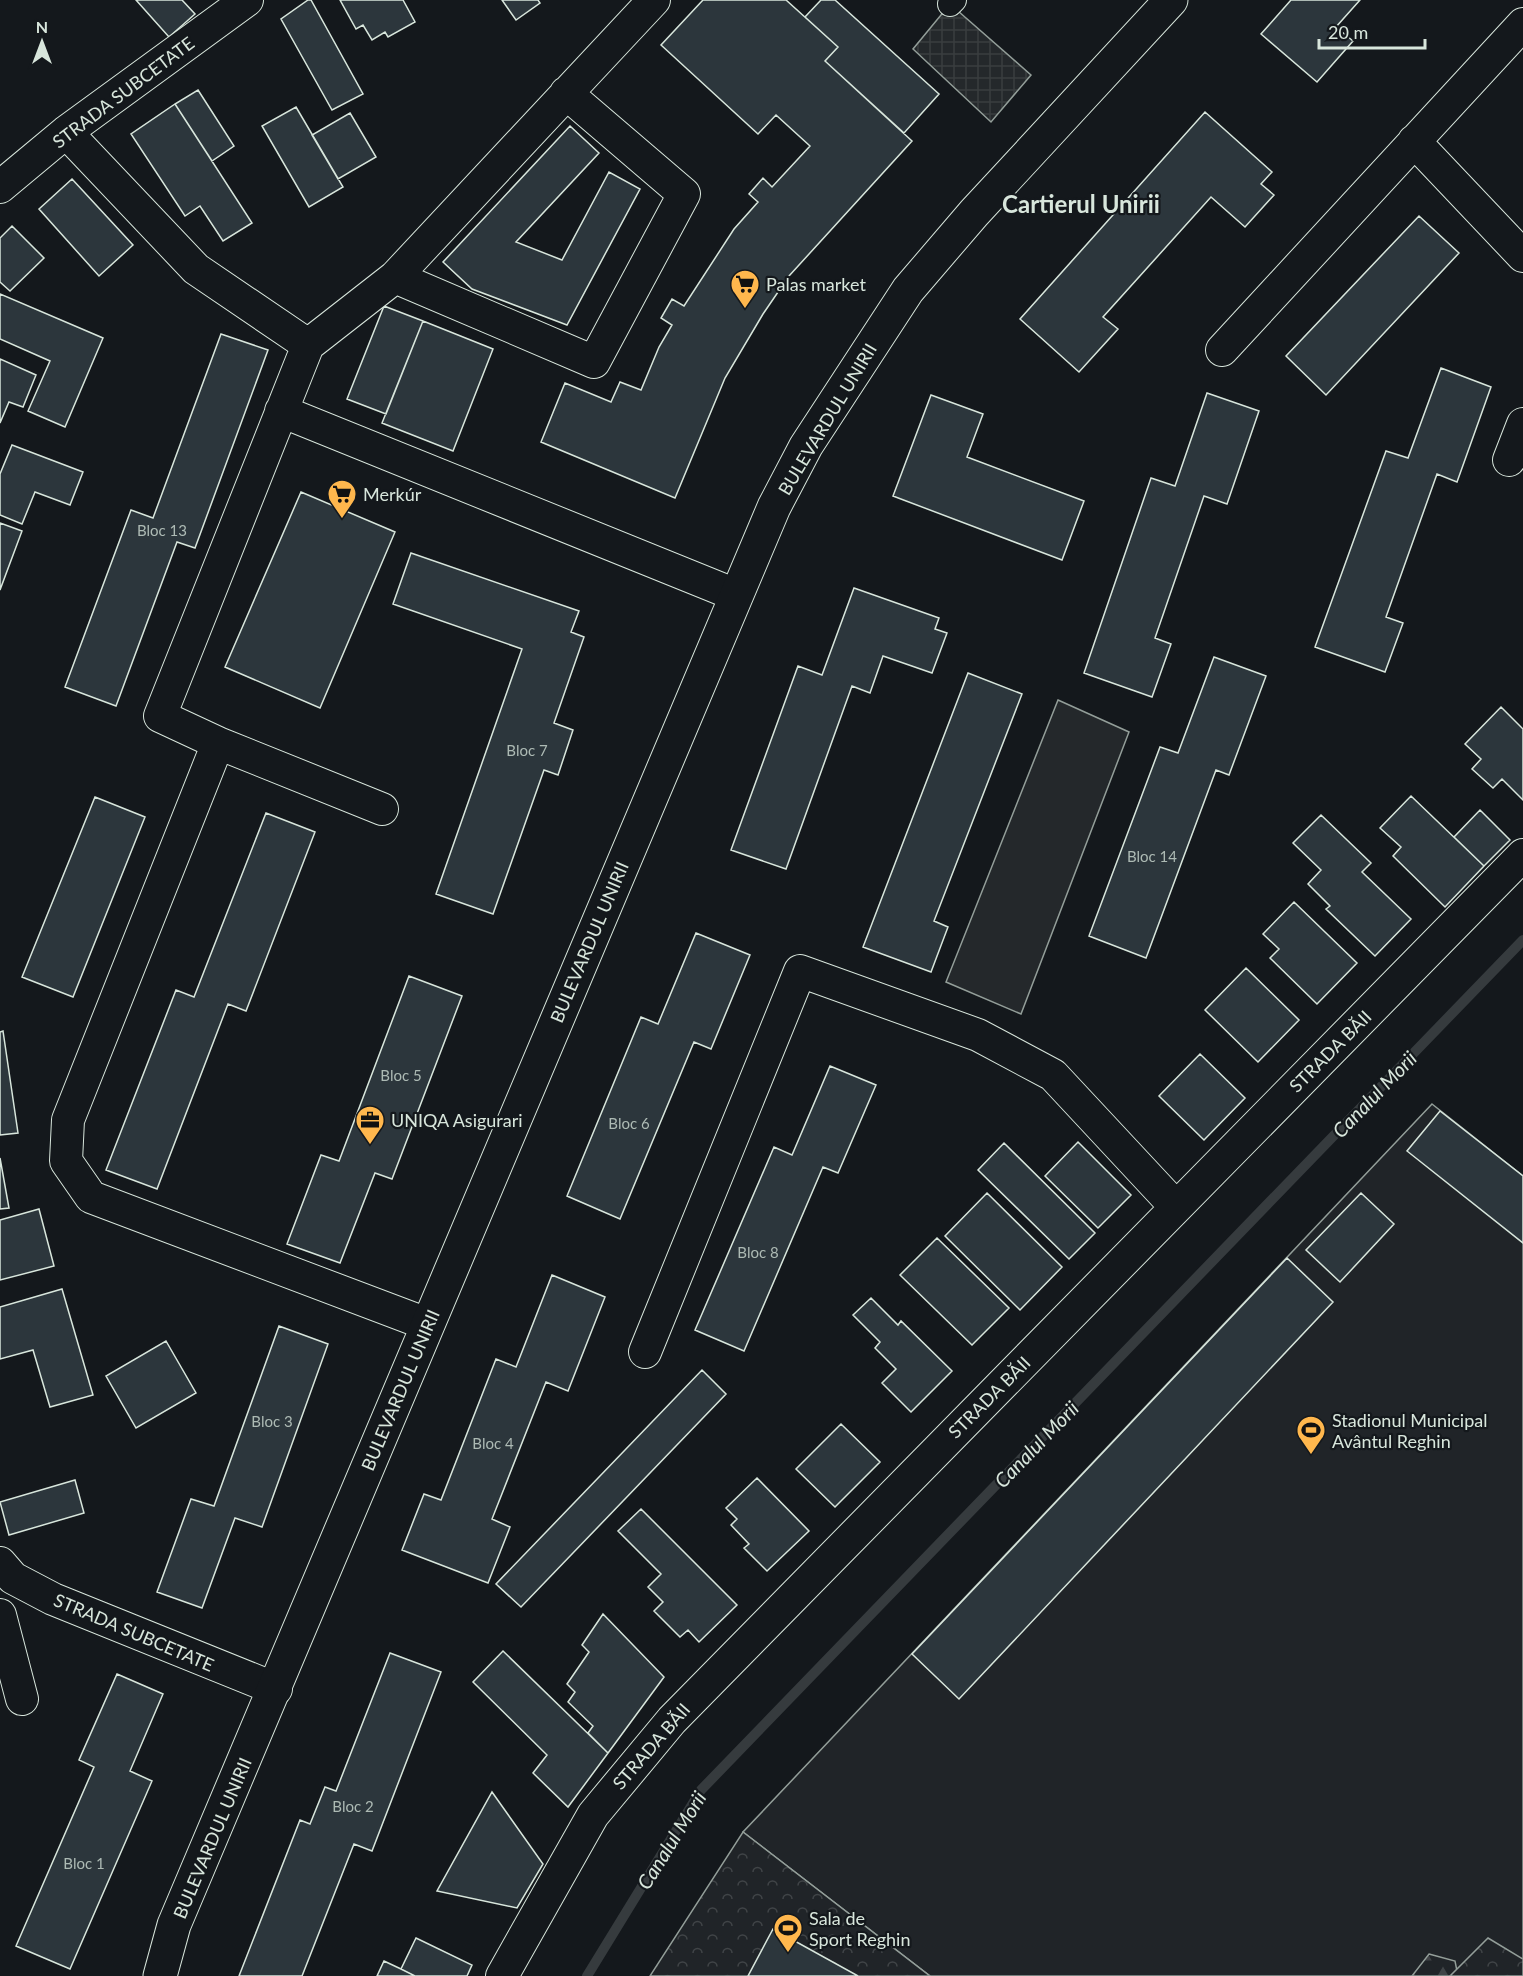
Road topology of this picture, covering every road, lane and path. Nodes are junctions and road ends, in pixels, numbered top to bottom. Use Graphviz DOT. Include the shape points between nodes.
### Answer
graph roads {
  1 [pos="247,0"];
  2 [pos="654,0"];
  3 [pos="1171,0"];
  4 [pos="1523,24"];
  5 [pos="566,93"];
  6 [pos="66,132"];
  7 [pos="1414,141"];
  8 [pos="0,187"];
  9 [pos="1523,256"];
  10 [pos="395,277"];
  11 [pos="308,345"];
  12 [pos="1222,350"];
  13 [pos="281,411"];
  14 [pos="1523,424"];
  15 [pos="1509,460"];
  16 [pos="736,595"];
  17 [pos="218,743"];
  18 [pos="382,809"];
  19 [pos="1523,855"];
  20 [pos="1176,1207"];
  21 [pos="427,1324"];
  22 [pos="645,1352"];
  23 [pos="0,1563"];
  24 [pos="0,1615"];
  25 [pos="276,1689"];
  26 [pos="22,1699"];
  27 [pos="160,1976"];
  28 [pos="502,1976"];
  1 -- 6 [label="street, STRADA SUBCETATE"];
  2 -- 5 [label="street"];
  3 -- 16 [label="main road, BULEVARDUL UNIRII" via="908,290 806,446 774,507"];
  4 -- 7 [label="street"];
  5 -- 10 [label="street"];
  5 -- 10 [label="street" via="684,194 594,362"];
  6 -- 8 [label="street, STRADA SUBCETATE"];
  6 -- 11 [label="street" via="196,269"];
  7 -- 9 [label="street"];
  7 -- 12 [label="street"];
  10 -- 11 [label="street"];
  11 -- 13 [label="street"];
  13 -- 16 [label="street"];
  13 -- 17 [label="street" via="160,716"];
  14 -- 15 [label="street"];
  16 -- 21 [label="main road, BULEVARDUL UNIRII"];
  17 -- 18 [label="street"];
  17 -- 21 [label="street" via="68,1120 66,1161 91,1197"];
  19 -- 20 [label="street, STRADA BĂII"];
  20 -- 22 [label="street" via="1053,1075 978,1035 800,971"];
  20 -- 28 [label="street, STRADA BĂII" via="672,1720 594,1815"];
  21 -- 25 [label="main road, BULEVARDUL UNIRII"];
  23 -- 25 [label="street, STRADA SUBCETATE" via="13,1578 53,1599"];
  24 -- 26 [label="street"];
  25 -- 27 [label="main road, BULEVARDUL UNIRII" via="174,1925"];
}
